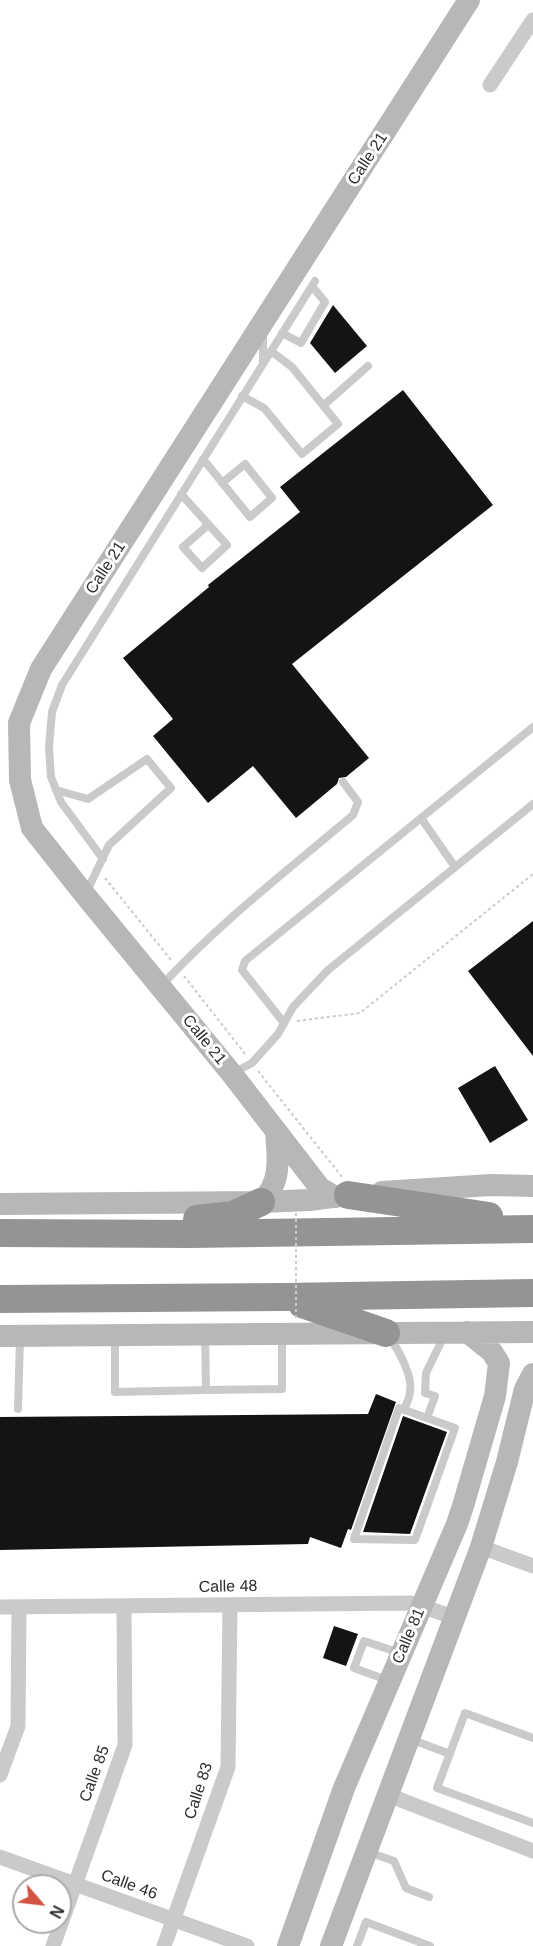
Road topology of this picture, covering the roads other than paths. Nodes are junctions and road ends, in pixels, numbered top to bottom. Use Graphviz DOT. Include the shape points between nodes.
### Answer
graph roads {
  1 [pos="469,0"];
  2 [pos="533,20"];
  3 [pos="490,86"];
  4 [pos="272,328"];
  5 [pos="271,351"];
  6 [pos="263,363"];
  7 [pos="368,366"];
  8 [pos="242,396"];
  9 [pos="324,405"];
  10 [pos="203,459"];
  11 [pos="222,483"];
  12 [pos="181,494"];
  13 [pos="208,525"];
  14 [pos="533,727"];
  15 [pos="343,782"];
  16 [pos="56,790"];
  17 [pos="533,804"];
  18 [pos="421,818"];
  19 [pos="103,859"];
  20 [pos="455,867"];
  21 [pos="85,895"];
  22 [pos="161,987"];
  23 [pos="284,1023"];
  24 [pos="242,1068"];
  25 [pos="276,1131"];
  26 [pos="533,1186"];
  27 [pos="342,1189"];
  28 [pos="261,1202"];
  29 [pos="0,1204"];
  30 [pos="533,1223"];
  31 [pos="533,1229"];
  32 [pos="0,1233"];
  33 [pos="126,1234"];
  34 [pos="533,1293"];
  35 [pos="0,1299"];
  36 [pos="287,1317"];
  37 [pos="533,1332"];
  38 [pos="386,1333"];
  39 [pos="457,1333"];
  40 [pos="205,1334"];
  41 [pos="115,1335"];
  42 [pos="10,1336"];
  43 [pos="533,1374"];
  44 [pos="206,1390"];
  45 [pos="18,1409"];
  46 [pos="404,1410"];
  47 [pos="427,1418"];
  48 [pos="481,1547"];
  49 [pos="533,1566"];
  50 [pos="230,1605"];
  51 [pos="124,1606"];
  52 [pos="422,1606"];
  53 [pos="0,1607"];
  54 [pos="19,1607"];
  55 [pos="454,1617"];
  56 [pos="402,1654"];
  57 [pos="390,1681"];
  58 [pos="533,1738"];
  59 [pos="409,1739"];
  60 [pos="450,1754"];
  61 [pos="0,1775"];
  62 [pos="388,1795"];
  63 [pos="533,1823"];
  64 [pos="367,1851"];
  65 [pos="533,1851"];
  66 [pos="0,1857"];
  67 [pos="75,1884"];
  68 [pos="429,1897"];
  69 [pos="173,1920"];
  70 [pos="52,1946"];
  71 [pos="164,1946"];
  72 [pos="247,1946"];
  73 [pos="288,1946"];
  74 [pos="331,1946"];
  75 [pos="357,1946"];
  76 [pos="430,1946"];
  1 -- 4 [label="main road, Calle 21"];
  2 -- 3 [label="street"];
  4 -- 4 [label="lane" via="301,343 325,302 313,283"];
  4 -- 5 [label="lane"];
  4 -- 6 [label="lane"];
  4 -- 21 [label="main road, Calle 21" via="41,669 19,723 20,780 32,828"];
  5 -- 6 [label="lane"];
  5 -- 9 [label="lane" via="292,367"];
  6 -- 8 [label="lane"];
  7 -- 9 [label="lane"];
  8 -- 9 [label="lane" via="264,408 302,454 338,424"];
  8 -- 10 [label="lane"];
  10 -- 11 [label="lane"];
  10 -- 12 [label="lane"];
  11 -- 11 [label="lane" via="250,517 272,498 244,464"];
  12 -- 13 [label="lane"];
  12 -- 16 [label="lane" via="62,685 52,712 49,747"];
  13 -- 13 [label="lane" via="227,545 202,568 183,547"];
  14 -- 18 [label="lane"];
  15 -- 22 [label="lane" via="358,802 353,815 250,902"];
  16 -- 19 [label="lane"];
  16 -- 19 [label="lane" via="88,799 147,759 171,788 109,845"];
  17 -- 20 [label="lane"];
  18 -- 20 [label="lane"];
  18 -- 23 [label="lane" via="245,961 242,970"];
  19 -- 21 [label="lane"];
  20 -- 23 [label="lane" via="328,970 293,1007"];
  21 -- 22 [label="main road, Calle 21"];
  22 -- 24 [label="main road, Calle 21"];
  23 -- 24 [label="lane" via="278,1034"];
  24 -- 25 [label="main road, Calle 21"];
  25 -- 27 [label="main road, Calle 21" via="320,1188"];
  25 -- 28 [label="main road" via="277,1177"];
  26 -- 27 [label="main road"];
  27 -- 28 [label="main road"];
  27 -- 30 [label="highway"];
  28 -- 29 [label="main road"];
  28 -- 33 [label="highway" via="233,1215 135,1224"];
  31 -- 33 [label="highway"];
  32 -- 33 [label="highway"];
  34 -- 36 [label="highway"];
  35 -- 36 [label="highway"];
  36 -- 38 [label="highway"];
  36 -- 40 [label="main road"];
  36 -- 44 [label="lane" via="282,1389"];
  37 -- 39 [label="main road"];
  38 -- 39 [label="main road"];
  38 -- 46 [label="lane" via="398,1349 409,1380 411,1390"];
  39 -- 47 [label="lane" via="426,1373 425,1393 435,1396"];
  39 -- 52 [label="main road, Calle 81" via="492,1352 499,1363 498,1374 457,1524"];
  40 -- 41 [label="main road"];
  40 -- 44 [label="lane"];
  41 -- 42 [label="main road"];
  41 -- 44 [label="lane" via="115,1392"];
  42 -- 45 [label="lane"];
  43 -- 48 [label="main road" via="525,1389"];
  46 -- 47 [label="lane"];
  46 -- 47 [label="lane" via="399,1408 354,1539 416,1540 454,1428"];
  48 -- 49 [label="street"];
  48 -- 55 [label="main road"];
  50 -- 51 [label="street, Calle 48"];
  50 -- 52 [label="street, Calle 48"];
  50 -- 69 [label="street, Calle 83" via="228,1767"];
  51 -- 54 [label="street, Calle 48"];
  51 -- 67 [label="street, Calle 85" via="125,1745"];
  52 -- 55 [label="street, Calle 48"];
  52 -- 56 [label="main road, Calle 81"];
  53 -- 54 [label="street, Calle 48"];
  54 -- 61 [label="street" via="18,1726"];
  55 -- 59 [label="main road"];
  56 -- 57 [label="main road, Calle 81"];
  56 -- 57 [label="lane" via="364,1641 354,1668"];
  57 -- 73 [label="main road, Calle 81" via="344,1788"];
  58 -- 60 [label="lane" via="465,1713"];
  59 -- 60 [label="lane"];
  59 -- 62 [label="main road"];
  60 -- 63 [label="lane" via="437,1788"];
  62 -- 64 [label="main road"];
  62 -- 65 [label="street"];
  64 -- 68 [label="lane" via="394,1861 406,1888"];
  64 -- 74 [label="main road"];
  66 -- 67 [label="street, Calle 46"];
  67 -- 69 [label="street, Calle 46"];
  67 -- 70 [label="street, Calle 85"];
  69 -- 71 [label="street, Calle 83"];
  69 -- 72 [label="street, Calle 46"];
  75 -- 76 [label="lane" via="366,1922"];
}
